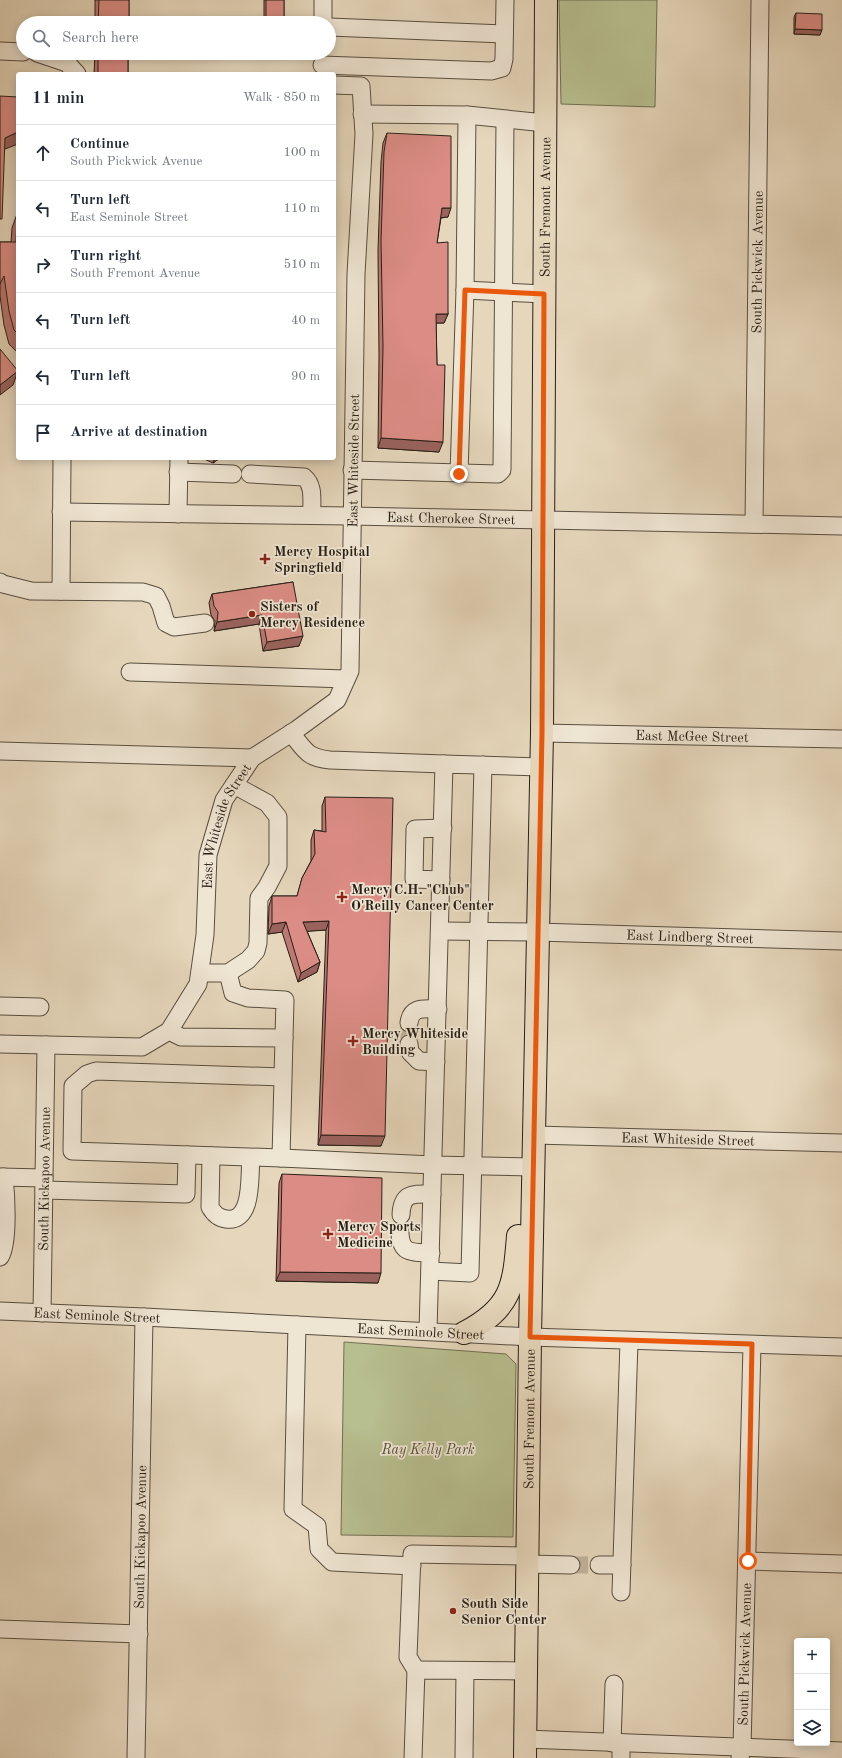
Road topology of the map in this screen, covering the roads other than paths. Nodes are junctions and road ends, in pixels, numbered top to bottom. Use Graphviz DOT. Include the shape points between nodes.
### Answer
graph roads {
  1 [pos="323,0"];
  2 [pos="505,0"];
  3 [pos="546,0"];
  4 [pos="760,0"];
  5 [pos="323,16"];
  6 [pos="336,27"];
  7 [pos="504,34"];
  8 [pos="0,51"];
  9 [pos="16,52"];
  10 [pos="56,60"];
  11 [pos="322,64"];
  12 [pos="361,67"];
  13 [pos="76,72"];
  14 [pos="336,85"];
  15 [pos="361,86"];
  16 [pos="362,114"];
  17 [pos="467,116"];
  18 [pos="505,120"];
  19 [pos="545,123"];
  20 [pos="465,290"];
  21 [pos="504,292"];
  22 [pos="544,294"];
  23 [pos="62,460"];
  24 [pos="179,465"];
  25 [pos="352,470"];
  26 [pos="459,474"];
  27 [pos="61,512"];
  28 [pos="178,514"];
  29 [pos="312,515"];
  30 [pos="351,516"];
  31 [pos="543,520"];
  32 [pos="754,524"];
  33 [pos="842,526"];
  34 [pos="0,582"];
  35 [pos="61,592"];
  36 [pos="205,623"];
  37 [pos="130,672"];
  38 [pos="346,679"];
  39 [pos="291,733"];
  40 [pos="542,733"];
  41 [pos="842,739"];
  42 [pos="0,751"];
  43 [pos="252,758"];
  44 [pos="444,764"];
  45 [pos="483,765"];
  46 [pos="541,767"];
  47 [pos="234,785"];
  48 [pos="442,828"];
  49 [pos="415,829"];
  50 [pos="414,879"];
  51 [pos="441,880"];
  52 [pos="440,931"];
  53 [pos="479,932"];
  54 [pos="537,932"];
  55 [pos="842,941"];
  56 [pos="200,973"];
  57 [pos="228,973"];
  58 [pos="0,1006"];
  59 [pos="40,1007"];
  60 [pos="438,1009"];
  61 [pos="409,1023"];
  62 [pos="169,1031"];
  63 [pos="284,1038"];
  64 [pos="0,1044"];
  65 [pos="409,1044"];
  66 [pos="46,1045"];
  67 [pos="142,1047"];
  68 [pos="436,1062"];
  69 [pos="141,1072"];
  70 [pos="283,1077"];
  71 [pos="534,1135"];
  72 [pos="842,1143"];
  73 [pos="45,1150"];
  74 [pos="72,1151"];
  75 [pos="188,1155"];
  76 [pos="211,1156"];
  77 [pos="251,1158"];
  78 [pos="281,1158"];
  79 [pos="433,1165"];
  80 [pos="473,1166"];
  81 [pos="533,1167"];
  82 [pos="2,1177"];
  83 [pos="44,1184"];
  84 [pos="432,1194"];
  85 [pos="401,1215"];
  86 [pos="400,1233"];
  87 [pos="431,1253"];
  88 [pos="0,1257"];
  89 [pos="430,1271"];
  90 [pos="0,1311"];
  91 [pos="42,1313"];
  92 [pos="144,1317"];
  93 [pos="297,1325"];
  94 [pos="428,1331"];
  95 [pos="464,1333"];
  96 [pos="530,1337"];
  97 [pos="629,1341"];
  98 [pos="752,1344"];
  99 [pos="842,1347"];
  100 [pos="527,1560"];
  101 [pos="748,1561"];
  102 [pos="842,1564"];
  103 [pos="570,1565"];
  104 [pos="599,1565"];
  105 [pos="622,1565"];
  106 [pos="412,1566"];
  107 [pos="621,1592"];
  108 [pos="0,1630"];
  109 [pos="139,1634"];
  110 [pos="416,1670"];
  111 [pos="465,1671"];
  112 [pos="526,1671"];
  113 [pos="614,1684"];
  114 [pos="618,1748"];
  115 [pos="525,1749"];
  116 [pos="842,1751"];
  117 [pos="680,1752"];
  118 [pos="741,1753"];
  119 [pos="136,1758"];
  120 [pos="413,1758"];
  121 [pos="464,1758"];
  1 -- 5 [label="street"];
  2 -- 7 [label="street"];
  3 -- 19 [label="main road, South Fremont Avenue"];
  4 -- 32 [label="street, South Pickwick Avenue"];
  6 -- 7 [label="street"];
  7 -- 12 [label="street" via="502,68 491,71"];
  8 -- 9 [label="street"];
  10 -- 13 [label="street" via="67,64"];
  11 -- 12 [label="street"];
  12 -- 15 [label="street, East Whiteside Street"];
  14 -- 15 [label="street"];
  15 -- 16 [label="street, East Whiteside Street"];
  16 -- 17 [label="street"];
  16 -- 25 [label="street, East Whiteside Street" via="364,134 356,274"];
  17 -- 18 [label="street"];
  17 -- 20 [label="street"];
  18 -- 19 [label="street"];
  18 -- 21 [label="street"];
  19 -- 22 [label="main road, South Fremont Avenue"];
  20 -- 21 [label="street"];
  20 -- 26 [label="street"];
  21 -- 22 [label="street"];
  21 -- 26 [label="street" via="502,470 498,474"];
  22 -- 31 [label="main road, South Fremont Avenue"];
  23 -- 27 [label="street"];
  24 -- 28 [label="street"];
  24 -- 29 [label="street" via="241,474 304,477 311,489"];
  25 -- 26 [label="street"];
  25 -- 30 [label="street, East Whiteside Street"];
  27 -- 28 [label="street, East Cherokee Street"];
  27 -- 35 [label="street"];
  28 -- 29 [label="street, East Cherokee Street"];
  29 -- 30 [label="street, East Cherokee Street"];
  30 -- 31 [label="street, East Cherokee Street"];
  30 -- 38 [label="street, East Whiteside Street" via="350,670"];
  31 -- 32 [label="street, East Cherokee Street"];
  31 -- 40 [label="main road, South Fremont Avenue"];
  32 -- 33 [label="street, East Cherokee Street"];
  34 -- 35 [label="street" via="31,592"];
  35 -- 36 [label="street" via="143,592 156,596 166,623 174,626"];
  37 -- 38 [label="street"];
  38 -- 39 [label="street, East Whiteside Street" via="337,700"];
  39 -- 43 [label="street, East Whiteside Street"];
  39 -- 44 [label="street" via="306,752 315,758"];
  40 -- 41 [label="street, East McGee Street"];
  40 -- 46 [label="main road, South Fremont Avenue"];
  42 -- 43 [label="street"];
  43 -- 47 [label="street, East Whiteside Street"];
  44 -- 45 [label="street"];
  44 -- 48 [label="street"];
  45 -- 46 [label="street"];
  45 -- 53 [label="street"];
  46 -- 54 [label="main road, South Fremont Avenue"];
  47 -- 56 [label="street, East Whiteside Street" via="224,800 208,855 205,935"];
  47 -- 57 [label="street" via="267,803 278,817 278,866 259,898 256,951 248,960"];
  48 -- 49 [label="street"];
  48 -- 51 [label="street"];
  49 -- 50 [label="street"];
  49 -- 50 [label="street" via="410,831 407,837 406,852 408,873"];
  50 -- 51 [label="street"];
  51 -- 52 [label="street"];
  52 -- 53 [label="street, East Lindberg Street"];
  52 -- 60 [label="street"];
  53 -- 54 [label="street, East Lindberg Street"];
  53 -- 80 [label="street"];
  54 -- 55 [label="street, East Lindberg Street"];
  54 -- 71 [label="main road, South Fremont Avenue"];
  56 -- 57 [label="street"];
  56 -- 62 [label="street, East Whiteside Street" via="198,984"];
  57 -- 63 [label="street" via="233,993 248,998 285,1000"];
  58 -- 59 [label="street"];
  60 -- 61 [label="street" via="420,1009 413,1012"];
  60 -- 68 [label="street"];
  62 -- 63 [label="street" via="181,1037"];
  62 -- 67 [label="street, East Whiteside Street"];
  63 -- 70 [label="street"];
  64 -- 66 [label="street"];
  65 -- 68 [label="street" via="410,1052 419,1061"];
  66 -- 67 [label="street"];
  66 -- 73 [label="street, South Kickapoo Avenue"];
  67 -- 69 [label="street"];
  68 -- 79 [label="street"];
  69 -- 70 [label="street"];
  69 -- 74 [label="street" via="96,1071 87,1074 73,1086"];
  70 -- 78 [label="street"];
  71 -- 72 [label="street, East Whiteside Street"];
  71 -- 81 [label="main road, South Fremont Avenue"];
  73 -- 74 [label="street"];
  73 -- 83 [label="street, South Kickapoo Avenue"];
  74 -- 75 [label="street"];
  75 -- 76 [label="street"];
  75 -- 83 [label="street" via="186,1194"];
  76 -- 77 [label="street"];
  76 -- 77 [label="street" via="210,1207 220,1218 228,1220 237,1218 247,1205"];
  77 -- 78 [label="street"];
  78 -- 79 [label="street"];
  79 -- 80 [label="street"];
  79 -- 84 [label="street"];
  80 -- 81 [label="street"];
  80 -- 89 [label="street" via="470,1273"];
  81 -- 95 [label="main road" via="524,1189 516,1269 509,1293 482,1324"];
  81 -- 96 [label="main road, South Fremont Avenue"];
  82 -- 83 [label="street"];
  82 -- 88 [label="street" via="6,1196 4,1246"];
  83 -- 91 [label="street, South Kickapoo Avenue"];
  84 -- 85 [label="street" via="412,1194 401,1206"];
  84 -- 87 [label="street"];
  86 -- 87 [label="street" via="403,1248 411,1252"];
  87 -- 89 [label="street"];
  89 -- 94 [label="street"];
  90 -- 91 [label="street, East Seminole Street"];
  91 -- 92 [label="street, East Seminole Street"];
  92 -- 93 [label="street, East Seminole Street"];
  92 -- 109 [label="street, South Kickapoo Avenue"];
  93 -- 94 [label="street, East Seminole Street"];
  93 -- 106 [label="street" via="293,1509 317,1526 319,1549 332,1562"];
  94 -- 95 [label="street, East Seminole Street"];
  95 -- 96 [label="street, East Seminole Street"];
  96 -- 97 [label="street, East Seminole Street"];
  96 -- 100 [label="main road, South Fremont Avenue"];
  97 -- 98 [label="street, East Seminole Street"];
  97 -- 105 [label="street"];
  98 -- 99 [label="street, East Seminole Street"];
  98 -- 101 [label="street, South Pickwick Avenue"];
  100 -- 103 [label="street"];
  100 -- 106 [label="street" via="412,1554"];
  100 -- 112 [label="main road, South Fremont Avenue"];
  101 -- 102 [label="street"];
  101 -- 118 [label="street, South Pickwick Avenue"];
  104 -- 105 [label="street"];
  105 -- 107 [label="street"];
  106 -- 110 [label="street" via="408,1657"];
  108 -- 109 [label="street"];
  109 -- 119 [label="street, South Kickapoo Avenue"];
  110 -- 111 [label="street"];
  110 -- 120 [label="street"];
  111 -- 112 [label="street"];
  111 -- 121 [label="street"];
  112 -- 115 [label="main road, South Fremont Avenue"];
  113 -- 114 [label="street"];
  114 -- 115 [label="street"];
  114 -- 117 [label="street"];
  116 -- 118 [label="street"];
  117 -- 118 [label="street"];
}
